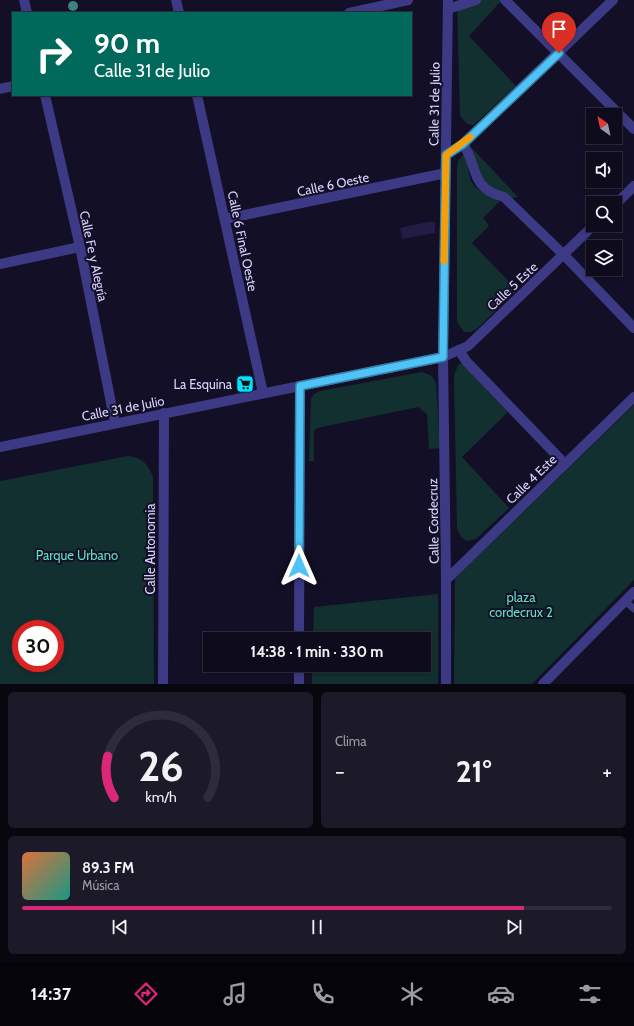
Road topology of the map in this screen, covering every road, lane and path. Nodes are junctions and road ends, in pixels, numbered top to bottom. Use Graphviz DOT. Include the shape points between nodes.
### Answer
graph roads {
  1 [pos="24,0"];
  2 [pos="176,0"];
  3 [pos="408,0"];
  4 [pos="476,0"];
  5 [pos="505,0"];
  6 [pos="613,0"];
  7 [pos="448,5"];
  8 [pos="27,12"];
  9 [pos="179,12"];
  10 [pos="354,12"];
  11 [pos="559,53"];
  12 [pos="12,86"];
  13 [pos="0,89"];
  14 [pos="45,96"];
  15 [pos="197,96"];
  16 [pos="634,129"];
  17 [pos="463,144"];
  18 [pos="446,155"];
  19 [pos="446,173"];
  20 [pos="634,186"];
  21 [pos="622,198"];
  22 [pos="225,220"];
  23 [pos="587,232"];
  24 [pos="80,247"];
  25 [pos="564,255"];
  26 [pos="0,264"];
  27 [pos="634,328"];
  28 [pos="459,350"];
  29 [pos="443,357"];
  30 [pos="300,386"];
  31 [pos="263,393"];
  32 [pos="634,397"];
  33 [pos="164,413"];
  34 [pos="115,423"];
  35 [pos="0,447"];
  36 [pos="565,464"];
  37 [pos="446,580"];
  38 [pos="634,592"];
  39 [pos="625,601"];
  40 [pos="634,609"];
  41 [pos="299,632"];
  42 [pos="299,672"];
  43 [pos="163,684"];
  44 [pos="299,684"];
  45 [pos="446,684"];
  46 [pos="542,684"];
  1 -- 8 [label="street"];
  2 -- 9 [label="street"];
  3 -- 10 [label="street"];
  4 -- 7 [label="street"];
  5 -- 11 [label="street"];
  6 -- 11 [label="street"];
  7 -- 18 [label="street, Calle 31 de Julio"];
  11 -- 16 [label="street"];
  11 -- 17 [label="street"];
  12 -- 13 [label="street"];
  14 -- 24 [label="street, Calle Fe y Alegría"];
  15 -- 22 [label="street, Calle 6 Final Oeste"];
  17 -- 18 [label="street"];
  17 -- 25 [label="street" via="481,185 504,198"];
  18 -- 19 [label="street, Calle 31 de Julio"];
  19 -- 22 [label="street, Calle 6 Oeste"];
  19 -- 29 [label="street, Calle 31 de Julio"];
  20 -- 21 [label="street"];
  22 -- 31 [label="street, Calle 6 Final Oeste"];
  23 -- 25 [label="street, Calle 5 Este"];
  24 -- 26 [label="street"];
  24 -- 34 [label="street, Calle Fe y Alegría"];
  25 -- 27 [label="street"];
  25 -- 28 [label="street, Calle 5 Este" via="468,346"];
  28 -- 29 [label="street, Calle 5 Este"];
  28 -- 36 [label="street" via="466,361"];
  29 -- 30 [label="street, Calle 31 de Julio"];
  29 -- 37 [label="street, Calle Cordecruz"];
  30 -- 31 [label="street, Calle 31 de Julio"];
  30 -- 41 [label="street"];
  31 -- 33 [label="street, Calle 31 de Julio"];
  32 -- 36 [label="street, Calle 4 Este"];
  33 -- 34 [label="street, Calle 31 de Julio"];
  33 -- 43 [label="street, Calle Autonomia"];
  34 -- 35 [label="street, Calle 31 de Julio"];
  36 -- 37 [label="street, Calle 4 Este"];
  37 -- 45 [label="street, Calle Cordecruz"];
  38 -- 39 [label="street"];
  39 -- 40 [label="lane"];
  39 -- 46 [label="street"];
  42 -- 44 [label="street"];
}
